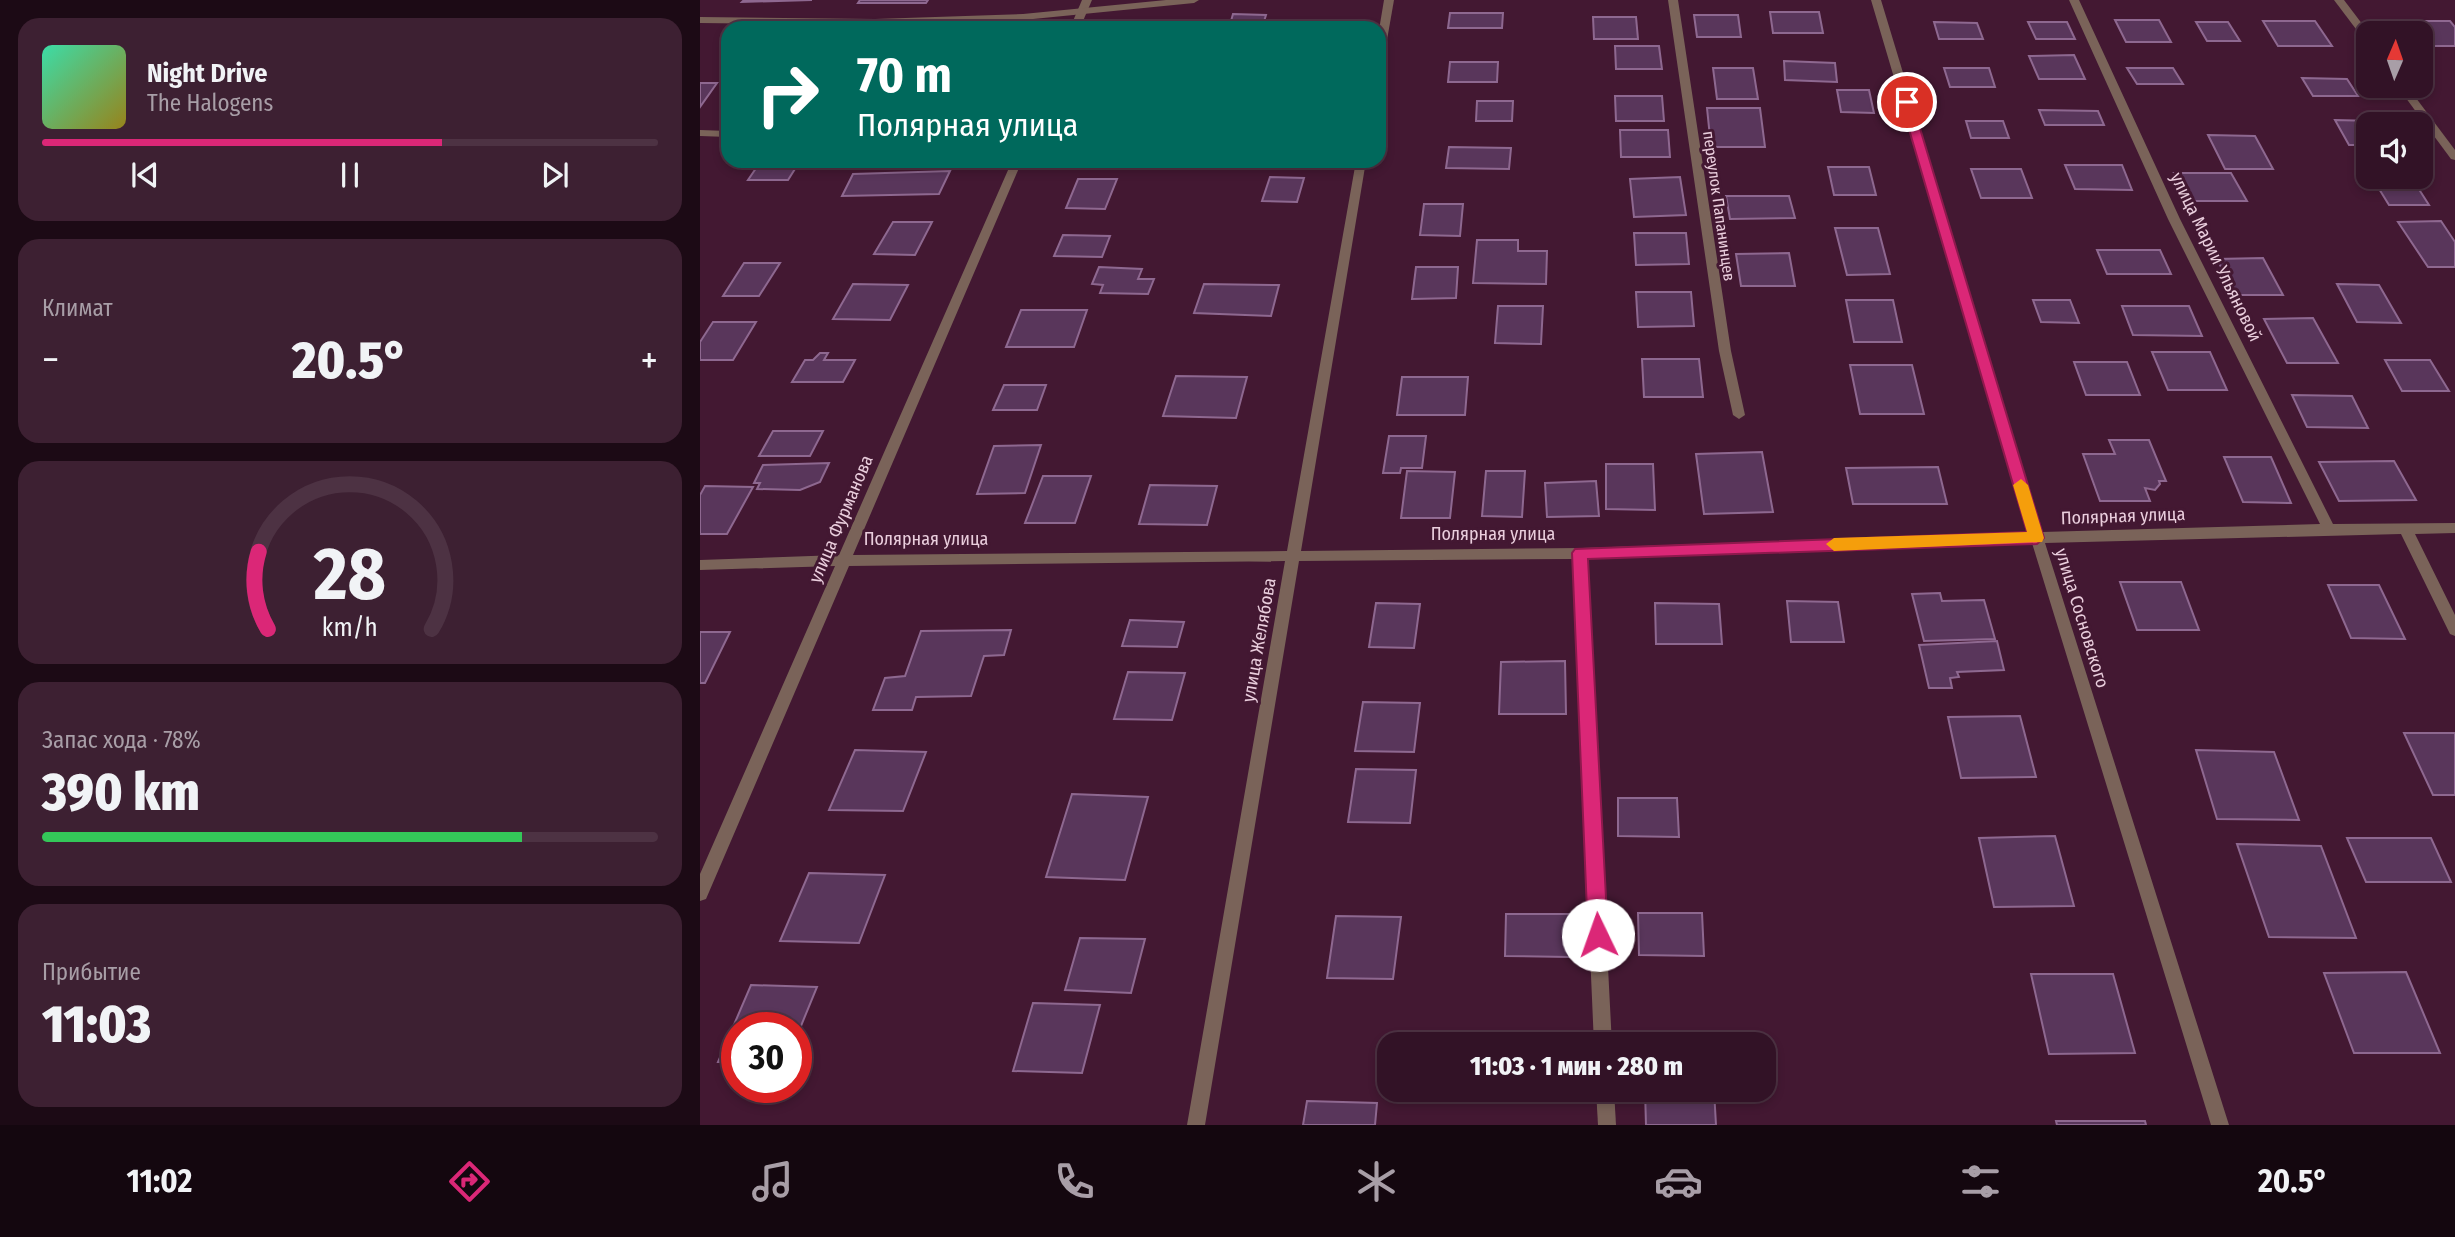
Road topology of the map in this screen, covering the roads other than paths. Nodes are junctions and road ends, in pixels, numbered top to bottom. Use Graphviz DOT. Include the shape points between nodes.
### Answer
graph roads {
  1 [pos="1087,0"];
  2 [pos="1194,0"];
  3 [pos="1389,0"];
  4 [pos="1673,0"];
  5 [pos="1876,0"];
  6 [pos="2074,0"];
  7 [pos="2339,0"];
  8 [pos="1082,13"];
  9 [pos="700,20"];
  10 [pos="735,21"];
  11 [pos="959,21"];
  12 [pos="1078,21"];
  13 [pos="1385,21"];
  14 [pos="2356,23"];
  15 [pos="2411,98"];
  16 [pos="700,134"];
  17 [pos="721,134"];
  18 [pos="2455,157"];
  19 [pos="1014,168"];
  20 [pos="1360,168"];
  21 [pos="1739,415"];
  22 [pos="2405,528"];
  23 [pos="2455,528"];
  24 [pos="2329,529"];
  25 [pos="2037,538"];
  26 [pos="1580,553"];
  27 [pos="1293,555"];
  28 [pos="845,559"];
  29 [pos="700,565"];
  30 [pos="2455,630"];
  31 [pos="700,893"];
  32 [pos="1602,1032"];
  33 [pos="1606,1102"];
  34 [pos="1196,1125"];
  35 [pos="1607,1125"];
  36 [pos="2220,1125"];
  1 -- 8 [label="street"];
  2 -- 8 [label="street"];
  3 -- 13 [label="street"];
  4 -- 21 [label="street, переулок Папанинцев" via="1725,351"];
  5 -- 25 [label="street, улица Сосновского"];
  6 -- 24 [label="street, улица Марии Ульяновой" via="2175,219"];
  7 -- 14 [label="street"];
  8 -- 11 [label="street"];
  8 -- 12 [label="street"];
  9 -- 10 [label="street"];
  15 -- 18 [label="street"];
  16 -- 17 [label="street"];
  19 -- 28 [label="street, улица Фурманова"];
  20 -- 27 [label="street, улица Желябова"];
  22 -- 23 [label="street, Полярная улица"];
  22 -- 24 [label="street, Полярная улица"];
  22 -- 30 [label="street"];
  24 -- 25 [label="street, Полярная улица"];
  25 -- 26 [label="street, Полярная улица"];
  25 -- 36 [label="street, улица Сосновского"];
  26 -- 27 [label="street, Полярная улица"];
  26 -- 32 [label="street"];
  27 -- 28 [label="street, Полярная улица"];
  27 -- 34 [label="street, улица Желябова"];
  28 -- 29 [label="street, Полярная улица"];
  28 -- 31 [label="street, улица Фурманова"];
  33 -- 35 [label="street"];
}
